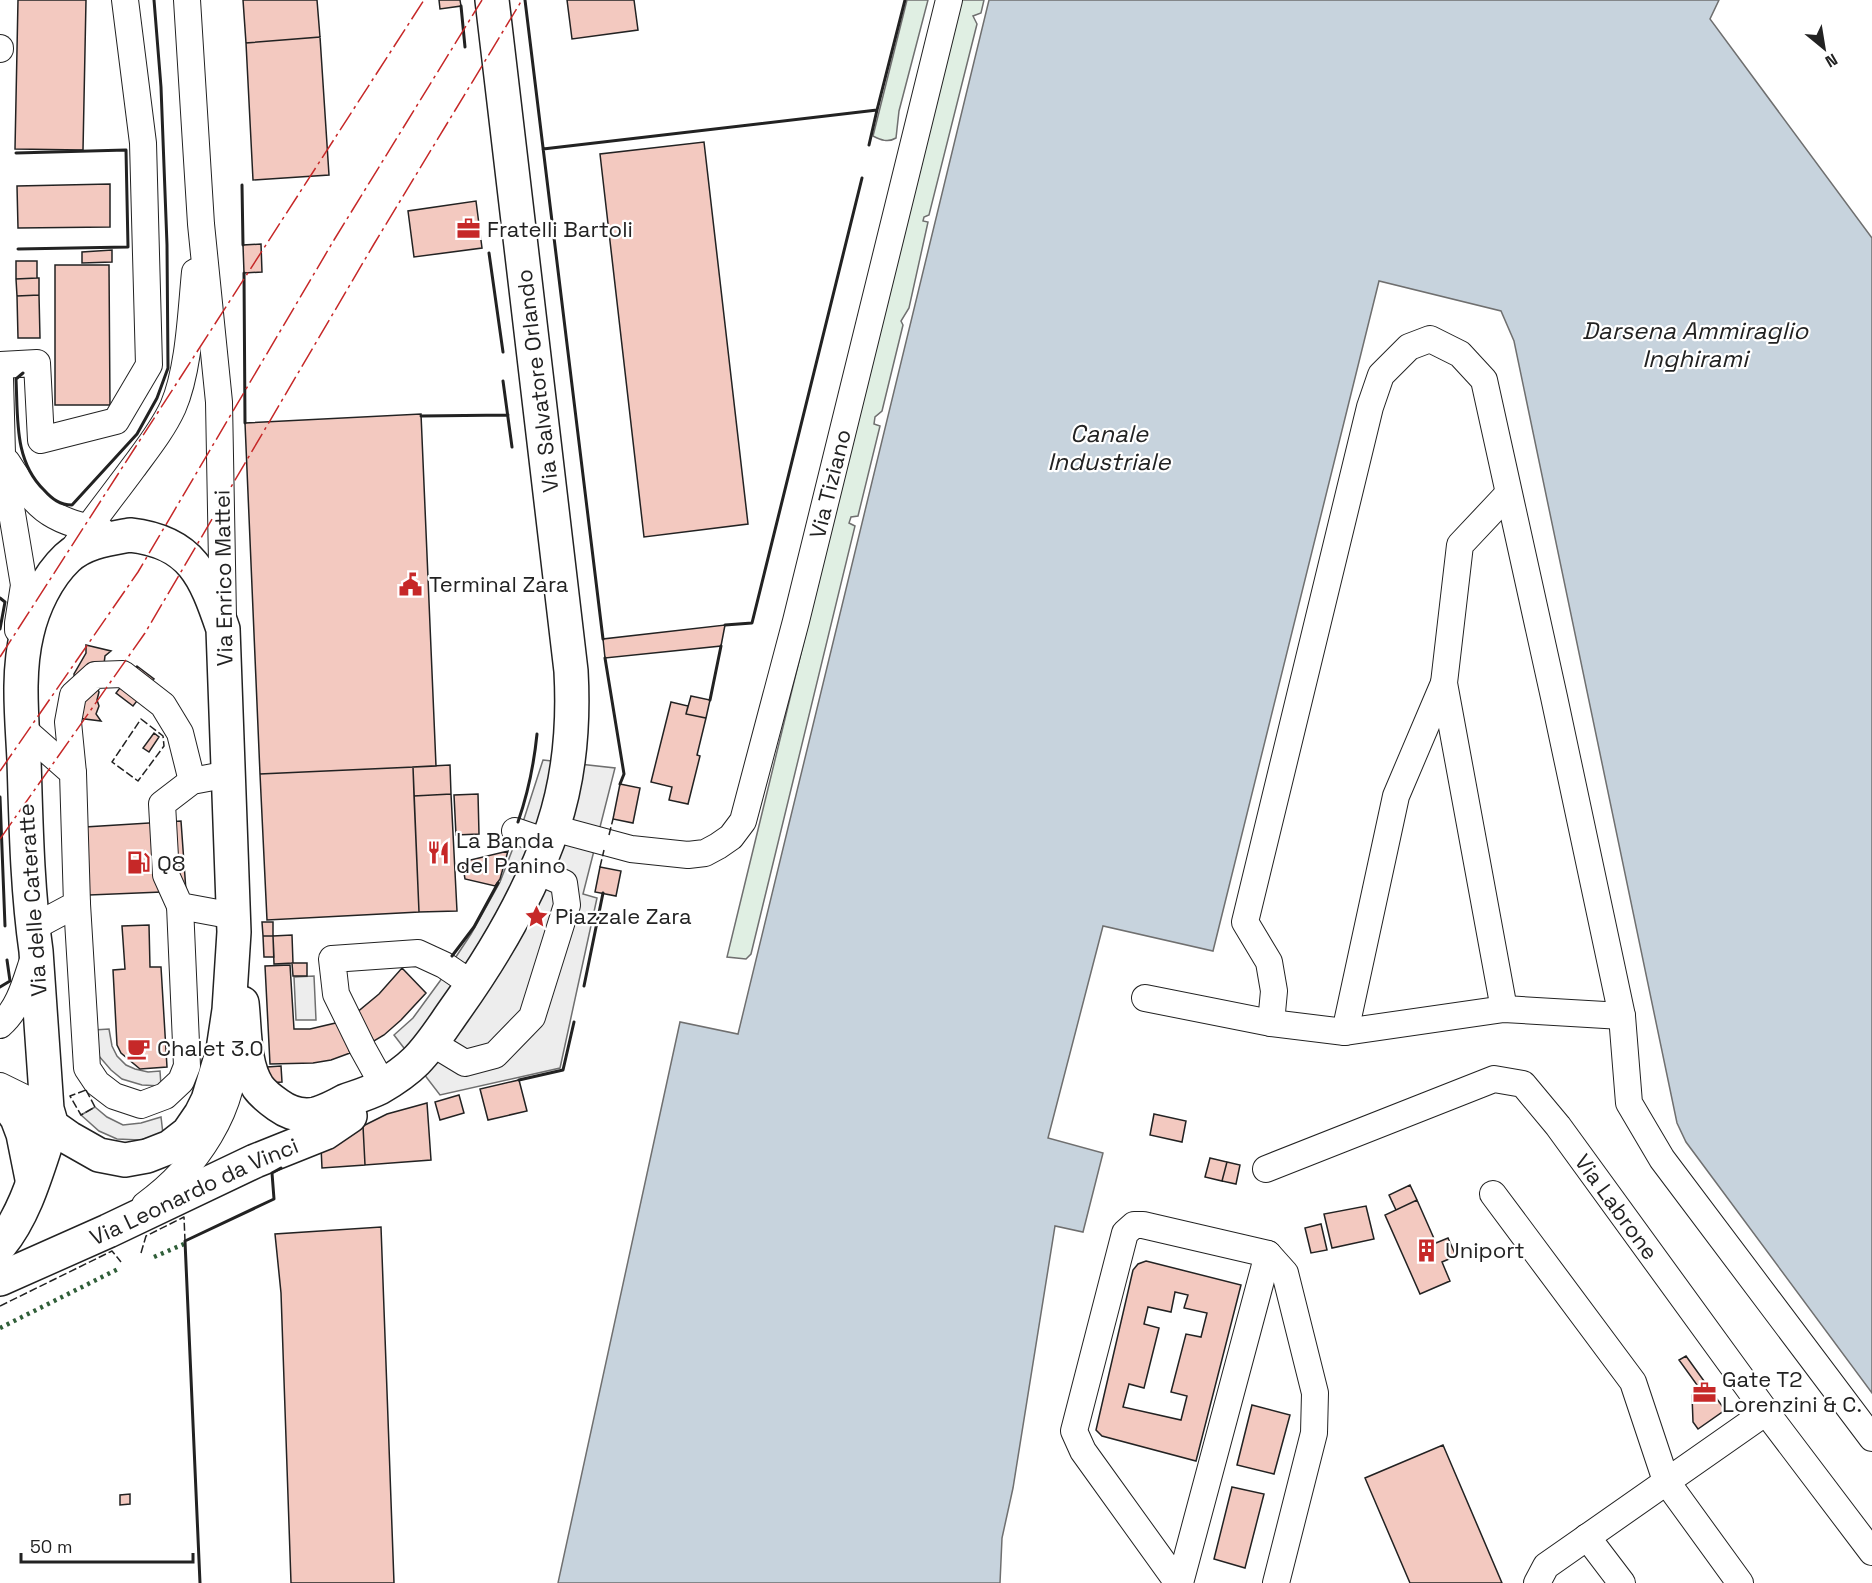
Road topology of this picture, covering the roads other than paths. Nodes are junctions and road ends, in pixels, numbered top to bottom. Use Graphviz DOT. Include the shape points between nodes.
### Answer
graph roads {
  1 [pos="125,0"];
  2 [pos="188,0"];
  3 [pos="492,0"];
  4 [pos="949,0"];
  5 [pos="201,224"];
  6 [pos="0,365"];
  7 [pos="0,378"];
  8 [pos="2,454"];
  9 [pos="1508,494"];
  10 [pos="87,528"];
  11 [pos="130,536"];
  12 [pos="68,557"];
  13 [pos="223,629"];
  14 [pos="21,674"];
  15 [pos="1444,683"];
  16 [pos="23,729"];
  17 [pos="73,773"];
  18 [pos="229,774"];
  19 [pos="192,781"];
  20 [pos="515,831"];
  21 [pos="545,847"];
  22 [pos="77,904"];
  23 [pos="180,906"];
  24 [pos="234,924"];
  25 [pos="34,939"];
  26 [pos="472,984"];
  27 [pos="1145,998"];
  28 [pos="1504,1009"];
  29 [pos="229,1010"];
  30 [pos="1622,1016"];
  31 [pos="1271,1023"];
  32 [pos="0,1025"];
  33 [pos="1345,1032"];
  34 [pos="432,1042"];
  35 [pos="0,1086"];
  36 [pos="381,1086"];
  37 [pos="0,1094"];
  38 [pos="50,1118"];
  39 [pos="1266,1168"];
  40 [pos="33,1181"];
  41 [pos="1493,1194"];
  42 [pos="108,1231"];
  43 [pos="0,1245"];
  44 [pos="1268,1254"];
  45 [pos="0,1279"];
  46 [pos="1766,1412"];
  47 [pos="1872,1438"];
  48 [pos="1666,1481"];
  49 [pos="1587,1537"];
  50 [pos="1872,1552"];
  51 [pos="1179,1583"];
  52 [pos="1276,1583"];
  53 [pos="1537,1583"];
  54 [pos="1622,1583"];
  55 [pos="1740,1583"];
  1 -- 6 [label="street" via="143,143 148,365 116,421 41,440 38,363"];
  2 -- 5 [label="street, Via Enrico Mattei"];
  3 -- 21 [label="main road, Via Salvatore Orlando" via="571,671 573,723 569,763"];
  4 -- 21 [label="street, Via Tiziano" via="743,822 731,837 705,853 688,855 607,843"];
  5 -- 10 [label="street, Via Enrico Mattei" via="186,354 174,405 147,450"];
  5 -- 13 [label="street, Via Enrico Mattei" via="219,402"];
  7 -- 8 [label="street, Via delle Cateratte"];
  8 -- 10 [label="street, Via delle Cateratte" via="37,504 54,516"];
  8 -- 14 [label="street, Via delle Cateratte" via="24,585 18,623"];
  9 -- 15 [label="street" via="1460,545"];
  9 -- 30 [label="street"];
  9 -- 31 [label="street" via="1484,380 1460,354 1430,339 1409,347 1381,375 1370,407 1245,922 1269,962 1274,991"];
  10 -- 11 [label="street, Via delle Cateratte"];
  10 -- 12 [label="street, Via Enrico Mattei"];
  11 -- 12 [label="main road, Via delle Cateratte" via="95,542"];
  11 -- 13 [label="main road, Via delle Cateratte" via="170,545 186,558 206,585"];
  12 -- 14 [label="main road, Via delle Cateratte" via="34,608"];
  13 -- 18 [label="main road, Via Enrico Mattei"];
  14 -- 16 [label="main road, Via delle Cateratte"];
  15 -- 28 [label="street"];
  15 -- 33 [label="street" via="1396,796"];
  16 -- 17 [label="street"];
  16 -- 25 [label="main road, Via delle Cateratte"];
  17 -- 19 [label="street" via="68,722 73,695 96,675 123,674 163,705 180,733"];
  17 -- 22 [label="street"];
  18 -- 19 [label="street"];
  18 -- 24 [label="main road, Via Enrico Mattei"];
  19 -- 23 [label="street" via="162,804 166,875"];
  20 -- 21 [label="street"];
  21 -- 26 [label="main road" via="503,933"];
  21 -- 34 [label="street" via="564,883 567,905 532,1017 495,1055 465,1063"];
  22 -- 23 [label="street" via="87,1068 97,1083 114,1096 141,1105 165,1096 181,1081 187,1066"];
  22 -- 25 [label="street"];
  23 -- 24 [label="street"];
  24 -- 29 [label="main road, Via Enrico Mattei"];
  24 -- 36 [label="main road, Via Enrico Mattei" via="248,1059 254,1080 264,1094 282,1108 303,1115 326,1111"];
  25 -- 32 [label="street" via="18,1002"];
  25 -- 38 [label="main road, Via delle Cateratte"];
  26 -- 34 [label="main road"];
  26 -- 36 [label="street" via="418,952 332,959 336,994"];
  27 -- 31 [label="street"];
  28 -- 30 [label="street"];
  28 -- 33 [label="street"];
  29 -- 38 [label="main road, Via Enrico Mattei" via="223,1050 208,1100 188,1133 170,1147 136,1159 116,1160 90,1151"];
  29 -- 42 [label="street, Via Enrico Mattei" via="233,1070 227,1097 210,1134 194,1158 165,1188"];
  30 -- 47 [label="street" via="1629,1103 1662,1159"];
  31 -- 33 [label="street"];
  34 -- 36 [label="main road" via="415,1062"];
  35 -- 38 [label="street"];
  36 -- 42 [label="main road, Via Leonardo da Vinci" via="359,1110 325,1133 255,1161"];
  37 -- 40 [label="main road" via="17,1118"];
  38 -- 40 [label="main road"];
  39 -- 46 [label="street, Via Labrone" via="1494,1079 1523,1084 1558,1126"];
  40 -- 43 [label="main road"];
  41 -- 48 [label="street" via="1633,1382"];
  42 -- 45 [label="main road, Via Leonardo da Vinci"];
  44 -- 51 [label="street"];
  44 -- 51 [label="street" via="1143,1225 1125,1233 1074,1431 1083,1451"];
  44 -- 52 [label="street" via="1285,1273 1315,1393 1314,1433"];
  46 -- 48 [label="street"];
  46 -- 50 [label="street, Via Labrone"];
  48 -- 49 [label="street"];
  48 -- 55 [label="street"];
  49 -- 53 [label="street" via="1546,1566"];
  49 -- 54 [label="street"];
}
